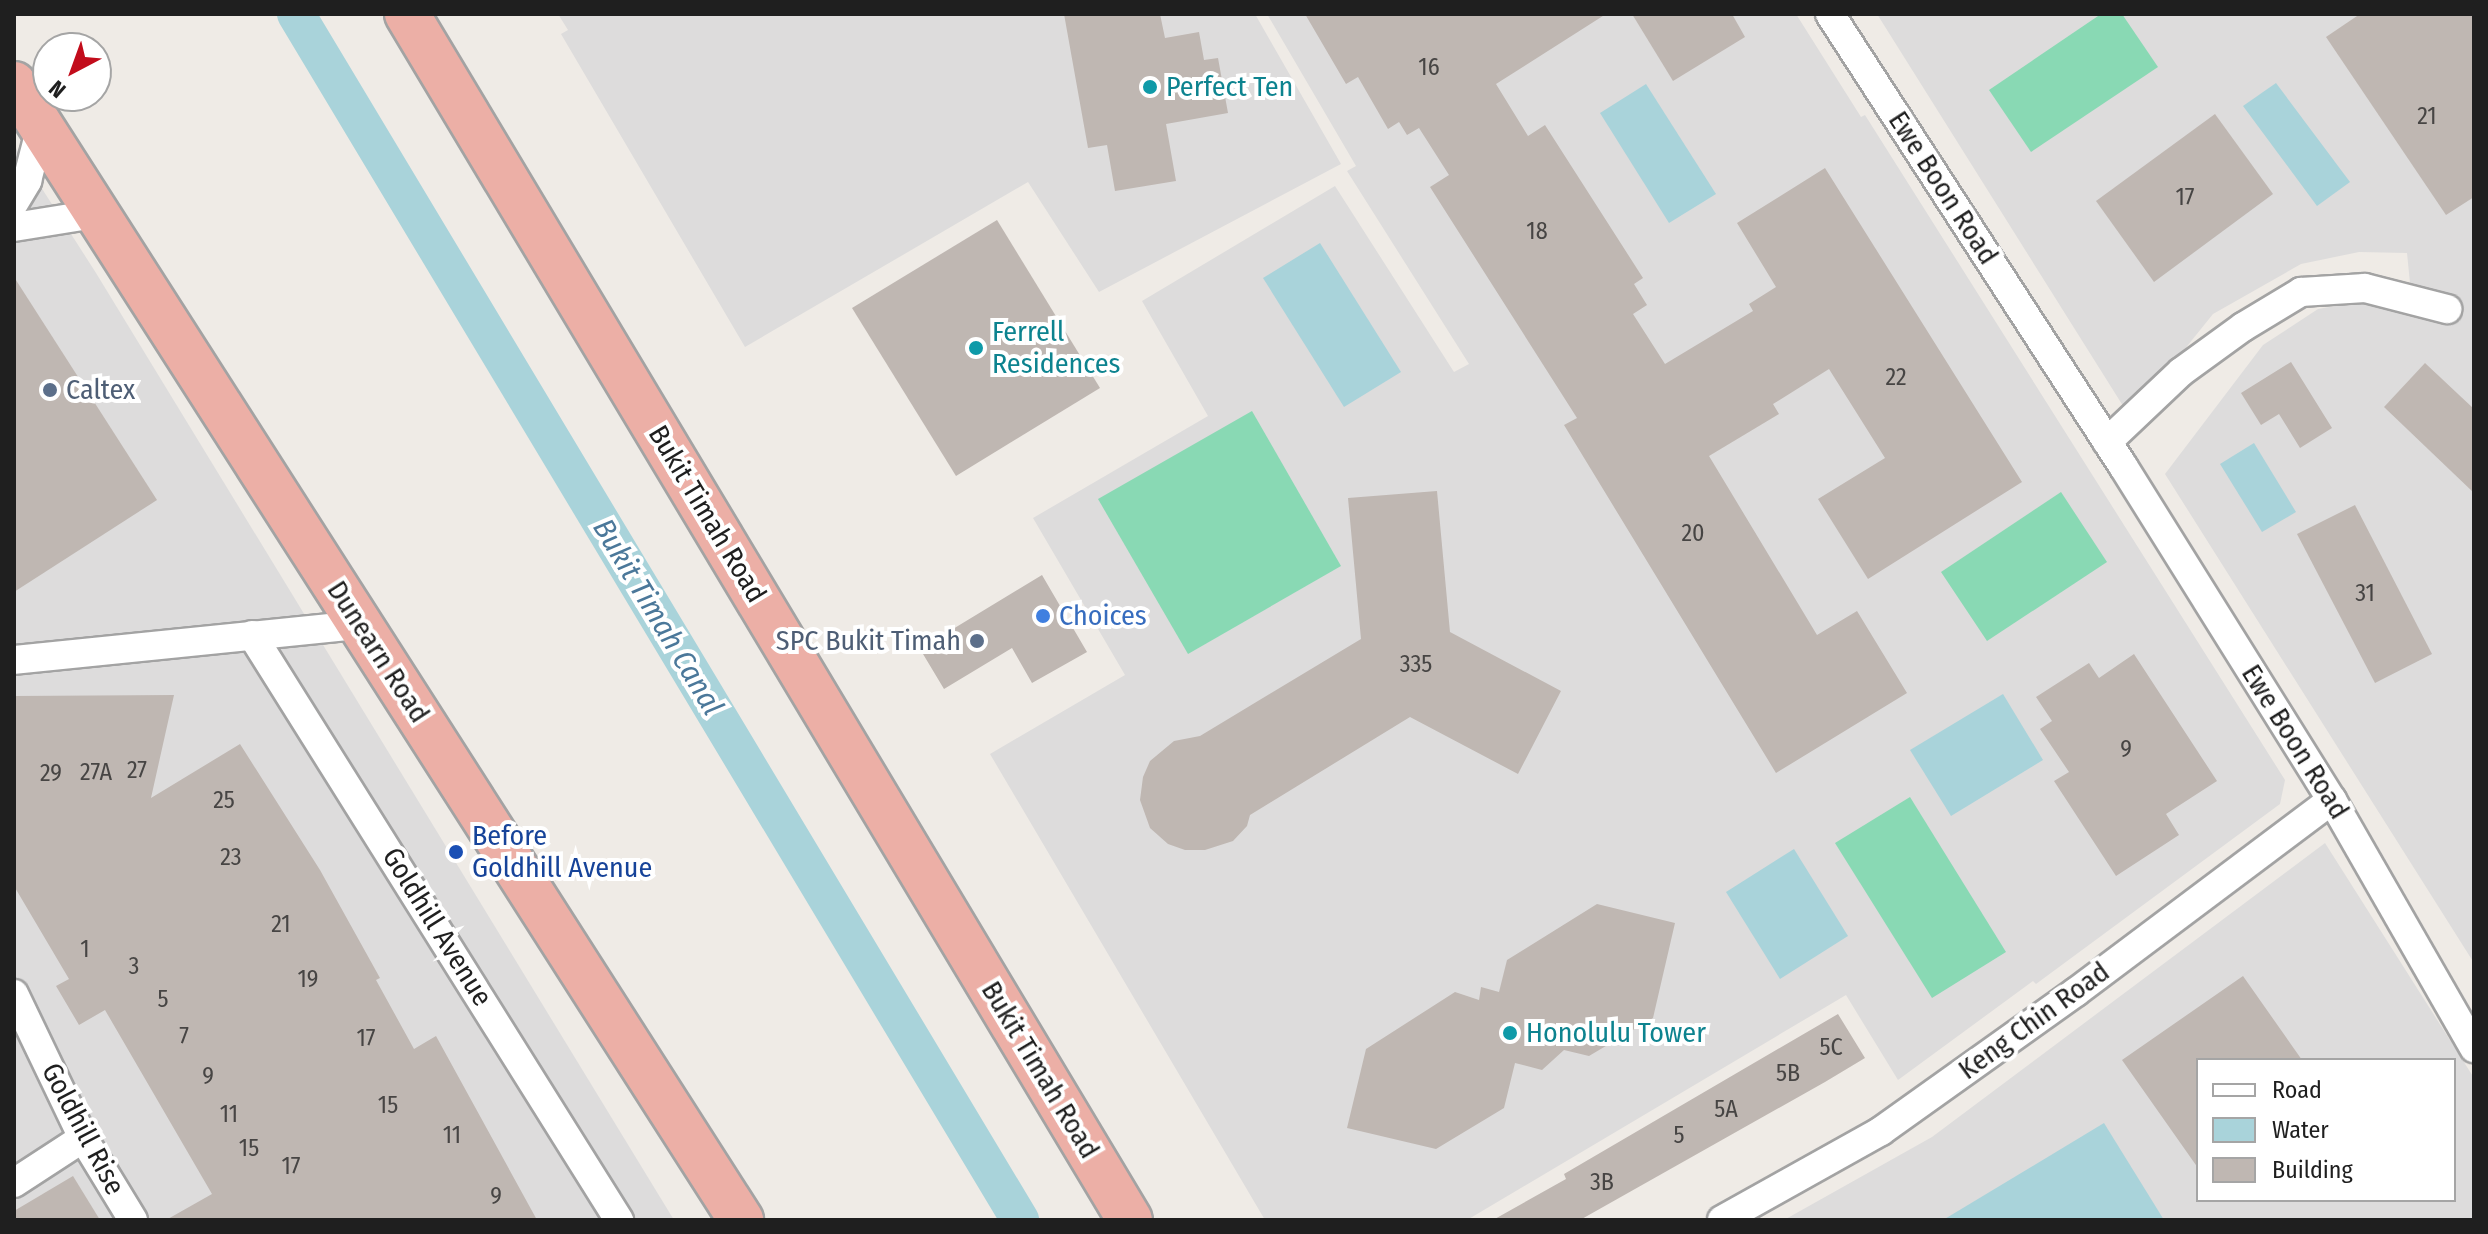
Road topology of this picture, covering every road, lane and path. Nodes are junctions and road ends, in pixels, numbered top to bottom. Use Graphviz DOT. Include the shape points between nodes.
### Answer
graph roads {
  1 [pos="407,14"];
  2 [pos="1830,14"];
  3 [pos="14,84"];
  4 [pos="41,127"];
  5 [pos="14,203"];
  6 [pos="95,214"];
  7 [pos="14,227"];
  8 [pos="2447,309"];
  9 [pos="2107,442"];
  10 [pos="360,625"];
  11 [pos="252,635"];
  12 [pos="14,660"];
  13 [pos="2332,800"];
  14 [pos="14,994"];
  15 [pos="2474,1048"];
  16 [pos="83,1138"];
  17 [pos="14,1183"];
  18 [pos="133,1220"];
  19 [pos="619,1220"];
  20 [pos="741,1220"];
  21 [pos="1130,1220"];
  22 [pos="1722,1220"];
  1 -- 21 [label="highway, Bukit Timah Road"];
  2 -- 9 [label="street, Ewe Boon Road"];
  3 -- 4 [label="highway, Dunearn Road"];
  4 -- 5 [label="street" via="27,181"];
  4 -- 6 [label="highway, Dunearn Road"];
  6 -- 7 [label="street"];
  6 -- 10 [label="highway, Dunearn Road"];
  8 -- 9 [label="street" via="2365,288 2301,292 2181,372"];
  9 -- 13 [label="street, Ewe Boon Road"];
  10 -- 11 [label="street"];
  10 -- 20 [label="highway, Dunearn Road"];
  11 -- 12 [label="street"];
  11 -- 19 [label="street, Goldhill Avenue"];
  13 -- 15 [label="street, Ewe Boon Road"];
  13 -- 22 [label="street, Keng Chin Road" via="1881,1131"];
  14 -- 16 [label="street, Goldhill Rise"];
  16 -- 17 [label="street"];
  16 -- 18 [label="street, Goldhill Rise"];
}
